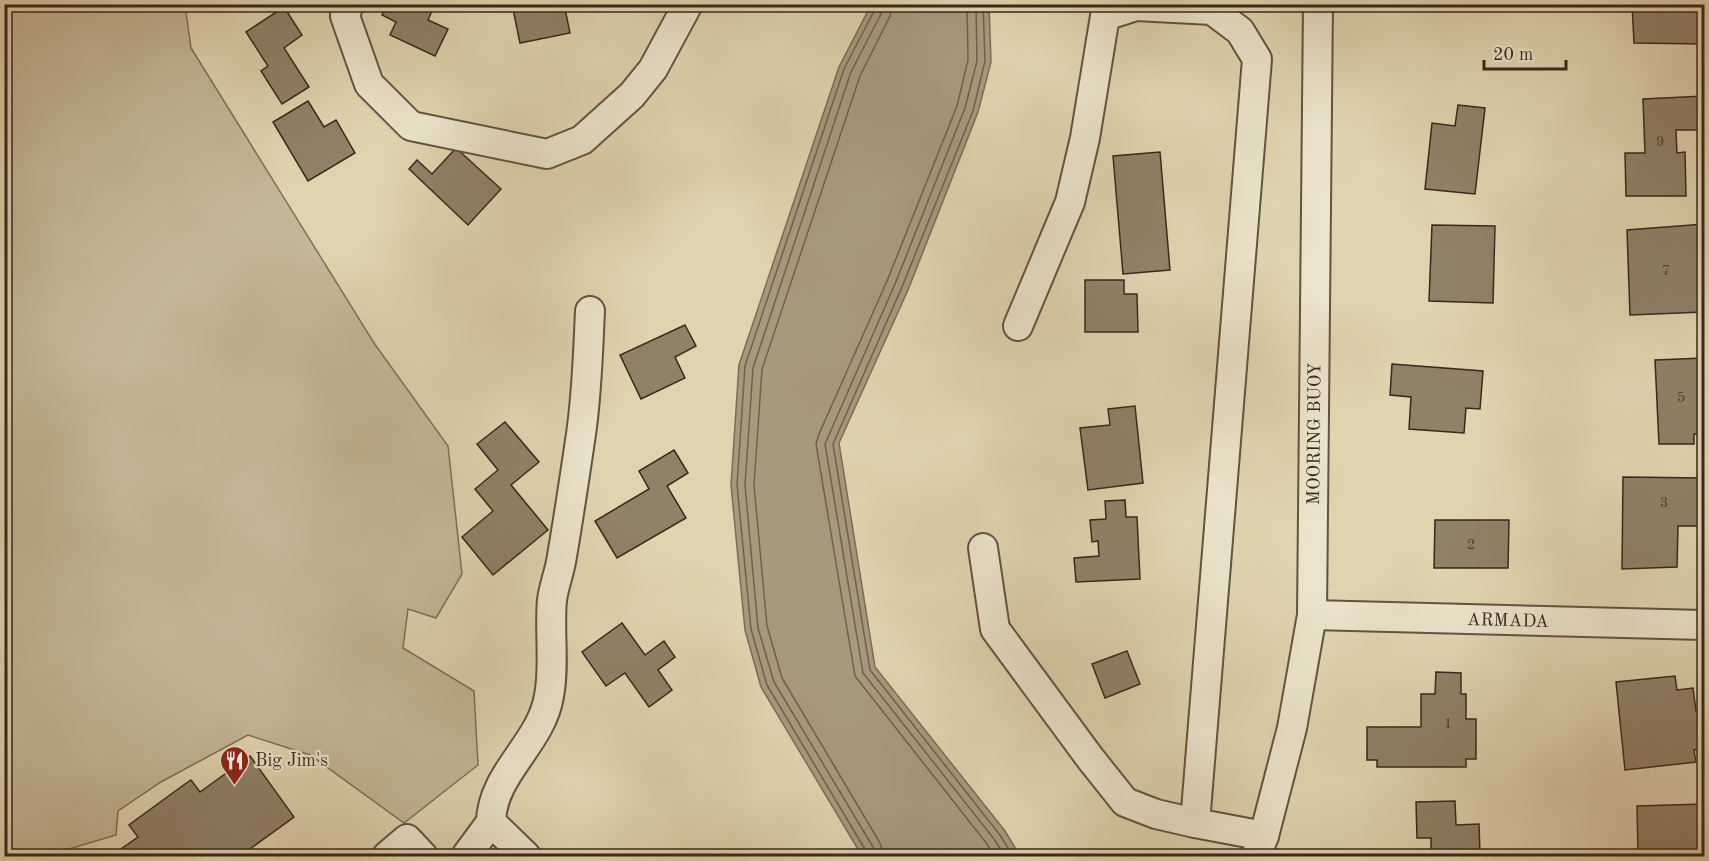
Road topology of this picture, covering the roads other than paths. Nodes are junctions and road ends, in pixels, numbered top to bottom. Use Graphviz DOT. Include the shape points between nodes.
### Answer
graph roads {
  1 [pos="349,4"];
  2 [pos="687,4"];
  3 [pos="1318,4"];
  4 [pos="590,311"];
  5 [pos="1018,326"];
  6 [pos="983,548"];
  7 [pos="1312,615"];
  8 [pos="1704,625"];
  9 [pos="490,822"];
  10 [pos="1195,823"];
  11 [pos="1260,846"];
  12 [pos="387,856"];
  13 [pos="423,856"];
  14 [pos="466,856"];
  15 [pos="526,856"];
  1 -- 2 [label="street" via="345,16 369,84 411,126 547,154 582,140 632,95 653,69"];
  3 -- 7 [label="street, MOORING BUOY"];
  4 -- 9 [label="street" via="588,381 581,435 552,600 549,697 532,740 496,794"];
  5 -- 10 [label="street" via="1070,202 1105,16 1136,6 1212,10 1240,31 1257,59"];
  6 -- 10 [label="street" via="995,629 1090,758 1125,802"];
  7 -- 8 [label="street, ARMADA"];
  7 -- 11 [label="street, MOORING BUOY" via="1292,728"];
  9 -- 14 [label="street"];
  9 -- 15 [label="street"];
  10 -- 11 [label="street"];
  12 -- 13 [label="street" via="407,839"];
}
